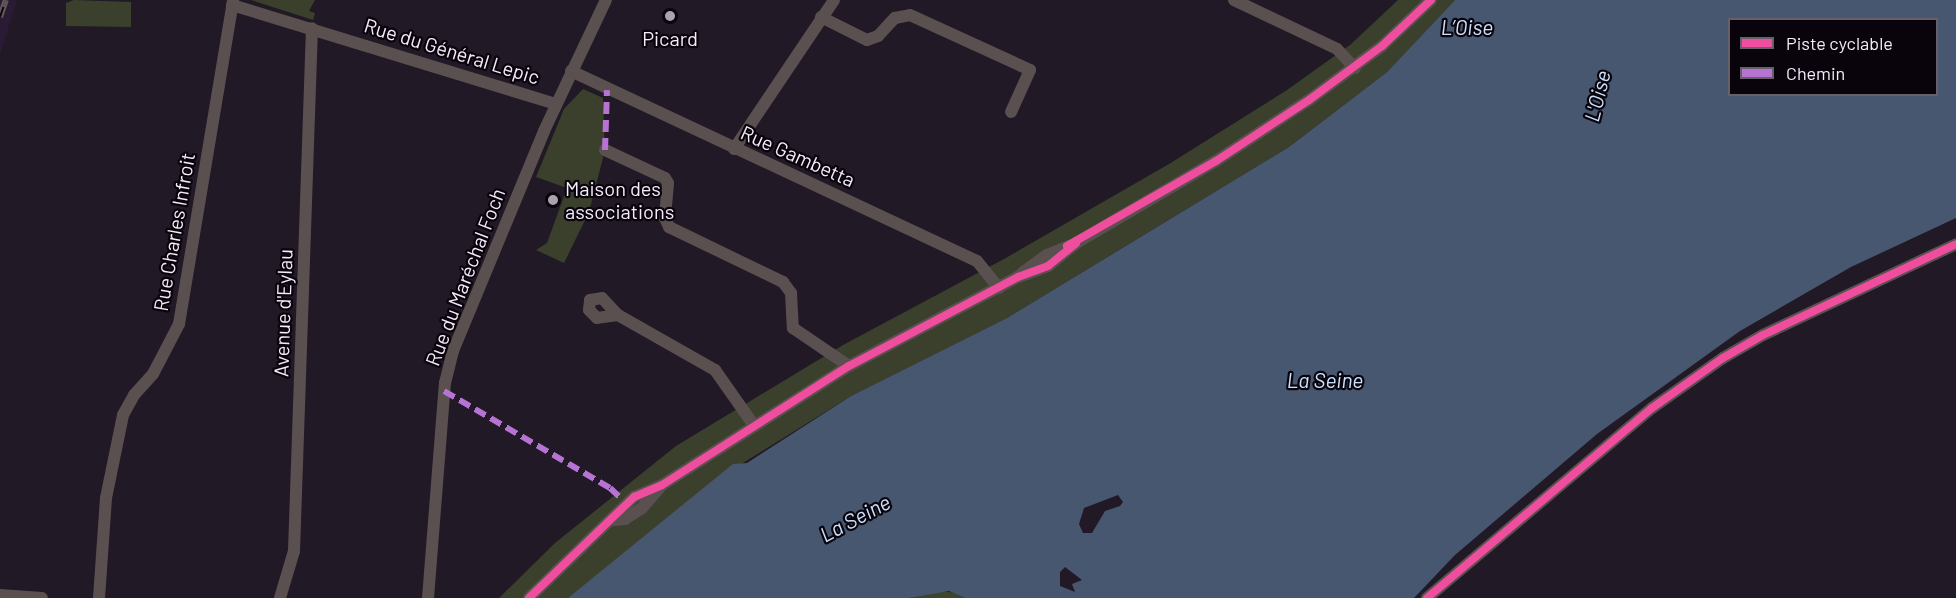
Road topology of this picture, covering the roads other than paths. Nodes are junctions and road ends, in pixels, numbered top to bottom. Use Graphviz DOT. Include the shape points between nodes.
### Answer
graph roads {
  1 [pos="597,0"];
  2 [pos="606,0"];
  3 [pos="834,0"];
  4 [pos="1234,0"];
  5 [pos="1431,0"];
  6 [pos="232,2"];
  7 [pos="821,17"];
  8 [pos="312,28"];
  9 [pos="580,53"];
  10 [pos="1354,68"];
  11 [pos="571,71"];
  12 [pos="556,104"];
  13 [pos="1011,112"];
  14 [pos="734,149"];
  15 [pos="605,150"];
  16 [pos="1956,244"];
  17 [pos="999,288"];
  18 [pos="618,315"];
  19 [pos="849,366"];
  20 [pos="753,424"];
  21 [pos="0,595"];
  22 [pos="42,598"];
  23 [pos="99,598"];
  24 [pos="280,598"];
  25 [pos="428,598"];
  26 [pos="529,598"];
  27 [pos="1427,598"];
  1 -- 9 [label="street, Rue du Maréchal Foch"];
  2 -- 9 [label="street, Rue du Maréchal Foch"];
  3 -- 7 [label="street"];
  4 -- 10 [label="street" via="1337,50"];
  5 -- 10 [label="street"];
  6 -- 8 [label="street, Rue du Général Lepic"];
  6 -- 23 [label="street, Rue Charles Infroit" via="179,324 153,374 123,415 106,498"];
  7 -- 13 [label="street" via="867,40 878,36 895,18 913,15 1030,70"];
  7 -- 14 [label="street"];
  8 -- 12 [label="street, Rue du Général Lepic"];
  8 -- 24 [label="street, Avenue d'Eylau" via="294,551"];
  9 -- 11 [label="street, Rue du Maréchal Foch"];
  10 -- 17 [label="street" via="1216,161 1076,243 1033,263"];
  11 -- 12 [label="street, Rue du Maréchal Foch"];
  11 -- 14 [label="street, Rue Gambetta"];
  12 -- 25 [label="street, Rue du Maréchal Foch" via="450,361"];
  14 -- 17 [label="street, Rue Gambetta" via="978,261"];
  15 -- 19 [label="street" via="664,178 668,183 664,218 669,227 783,282 791,293 793,328"];
  16 -- 27 [label="street" via="1763,335 1723,358 1652,408"];
  17 -- 19 [label="street"];
  18 -- 20 [label="street" via="715,370"];
  19 -- 20 [label="street"];
  20 -- 26 [label="street" via="662,485 634,497"];
  21 -- 22 [label="street"];
}
